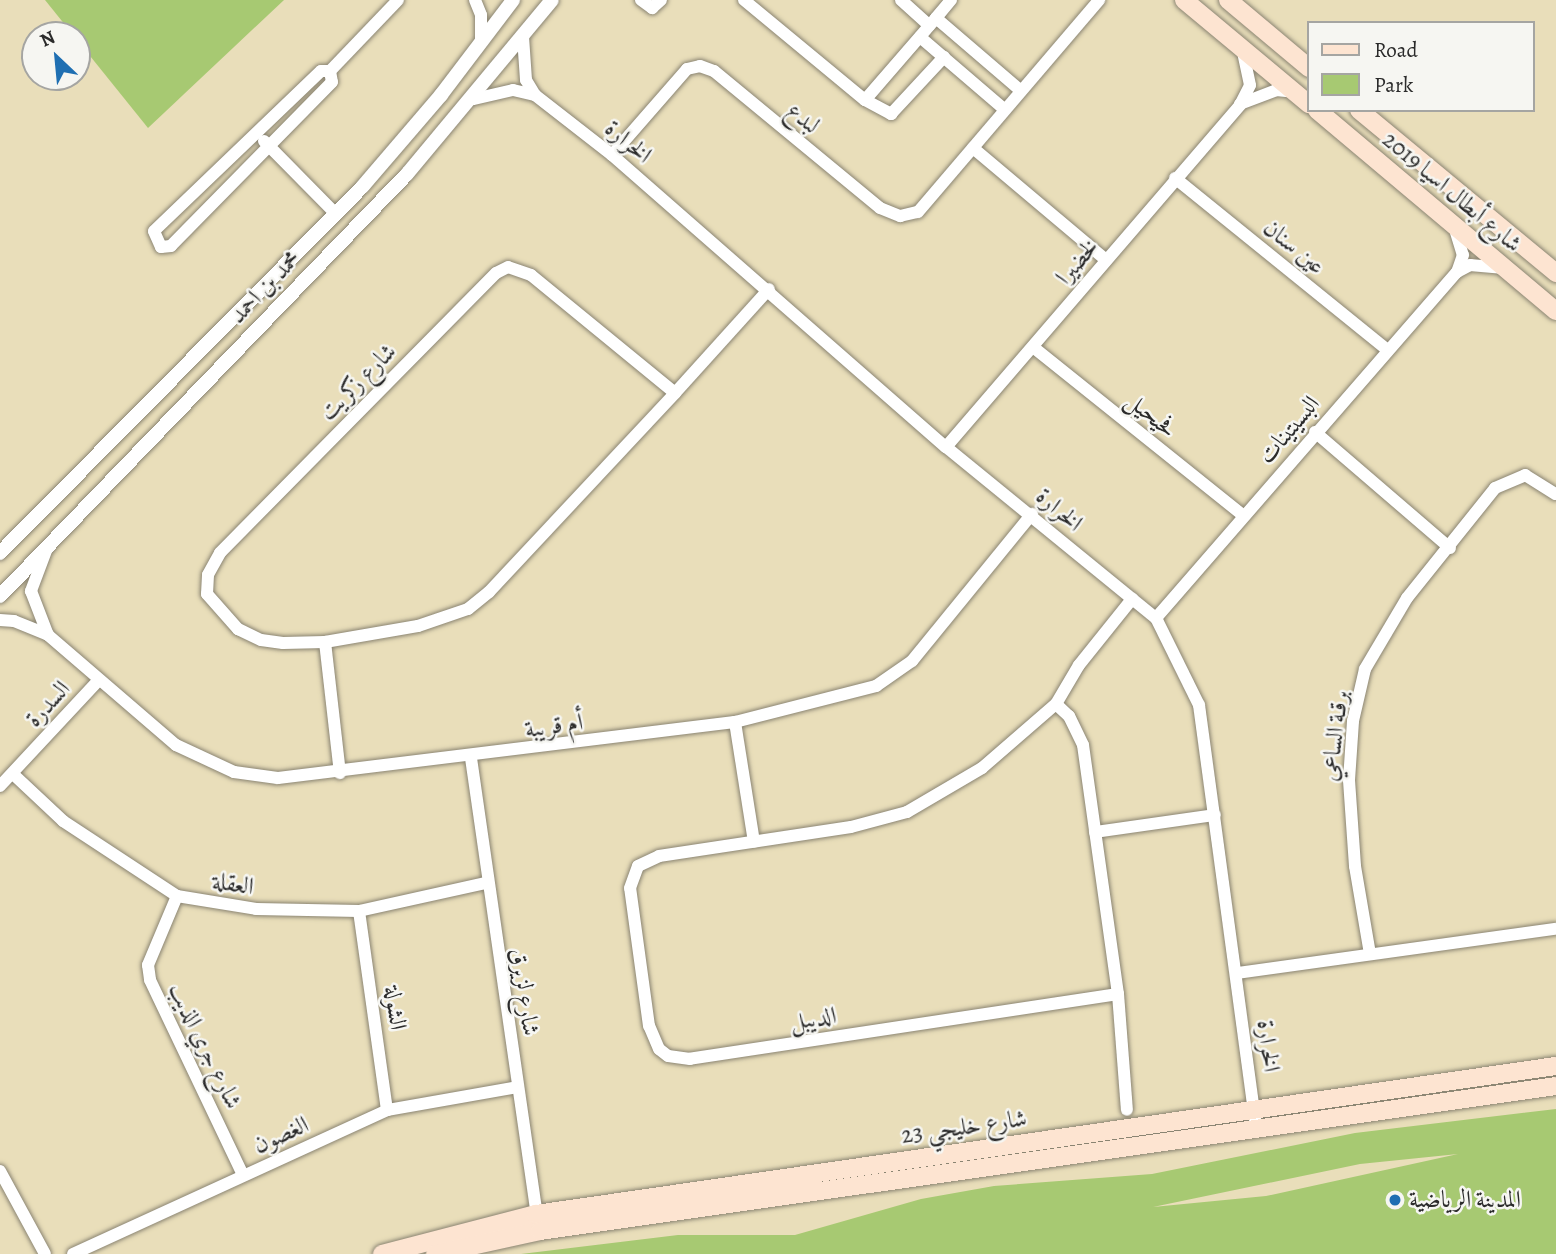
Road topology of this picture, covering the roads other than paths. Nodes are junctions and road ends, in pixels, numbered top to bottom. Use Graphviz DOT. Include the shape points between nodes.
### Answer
graph roads {
  1 [pos="398,0"];
  2 [pos="475,0"];
  3 [pos="513,0"];
  4 [pos="552,0"];
  5 [pos="641,0"];
  6 [pos="661,0"];
  7 [pos="744,0"];
  8 [pos="901,0"];
  9 [pos="951,0"];
  10 [pos="1099,0"];
  11 [pos="1184,0"];
  12 [pos="1228,0"];
  13 [pos="933,21"];
  14 [pos="523,37"];
  15 [pos="920,37"];
  16 [pos="481,43"];
  17 [pos="1240,47"];
  18 [pos="944,57"];
  19 [pos="1308,67"];
  20 [pos="330,71"];
  21 [pos="1020,90"];
  22 [pos="1294,92"];
  23 [pos="535,95"];
  24 [pos="474,99"];
  25 [pos="865,100"];
  26 [pos="1308,103"];
  27 [pos="1240,104"];
  28 [pos="1004,109"];
  29 [pos="1319,112"];
  30 [pos="1361,112"];
  31 [pos="257,133"];
  32 [pos="269,146"];
  33 [pos="973,148"];
  34 [pos="612,155"];
  35 [pos="1175,178"];
  36 [pos="336,214"];
  37 [pos="1453,226"];
  38 [pos="1105,260"];
  39 [pos="1504,268"];
  40 [pos="1457,272"];
  41 [pos="1556,273"];
  42 [pos="769,289"];
  43 [pos="1556,312"];
  44 [pos="1033,347"];
  45 [pos="1386,349"];
  46 [pos="675,393"];
  47 [pos="1315,432"];
  48 [pos="946,447"];
  49 [pos="1556,494"];
  50 [pos="1032,514"];
  51 [pos="1244,516"];
  52 [pos="48,546"];
  53 [pos="1450,548"];
  54 [pos="0,552"];
  55 [pos="0,596"];
  56 [pos="1132,599"];
  57 [pos="1156,618"];
  58 [pos="0,620"];
  59 [pos="48,635"];
  60 [pos="325,642"];
  61 [pos="98,681"];
  62 [pos="1056,704"];
  63 [pos="735,722"];
  64 [pos="471,758"];
  65 [pos="340,773"];
  66 [pos="13,774"];
  67 [pos="0,786"];
  68 [pos="1215,815"];
  69 [pos="1095,832"];
  70 [pos="754,842"];
  71 [pos="485,883"];
  72 [pos="177,896"];
  73 [pos="359,911"];
  74 [pos="1556,929"];
  75 [pos="1370,954"];
  76 [pos="1237,973"];
  77 [pos="1118,994"];
  78 [pos="1556,1066"];
  79 [pos="1556,1086"];
  80 [pos="517,1087"];
  81 [pos="387,1110"];
  82 [pos="1127,1110"];
  83 [pos="1255,1110"];
  84 [pos="1256,1129"];
  85 [pos="0,1171"];
  86 [pos="243,1175"];
  87 [pos="538,1222"];
  88 [pos="41,1249"];
  89 [pos="72,1254"];
  90 [pos="382,1254"];
  91 [pos="435,1254"];
  1 -- 20 [label="street"];
  2 -- 16 [label="street" via="481,15"];
  3 -- 16 [label="street, محمد بن احمد"];
  4 -- 14 [label="street, محمد بن احمد"];
  5 -- 6 [label="street" via="652,8"];
  7 -- 25 [label="street"];
  8 -- 13 [label="street"];
  9 -- 13 [label="street"];
  10 -- 21 [label="street, لبدع"];
  11 -- 17 [label="main road"];
  12 -- 19 [label="main road"];
  13 -- 15 [label="street"];
  13 -- 21 [label="street"];
  14 -- 23 [label="street" via="526,80"];
  14 -- 24 [label="street, محمد بن احمد"];
  15 -- 18 [label="street"];
  15 -- 25 [label="street"];
  16 -- 36 [label="street, محمد بن احمد" via="416,126"];
  17 -- 22 [label="main road"];
  17 -- 27 [label="street, لخضيرا" via="1249,66 1250,85"];
  18 -- 25 [label="street" via="891,114"];
  18 -- 28 [label="street"];
  20 -- 31 [label="street" via="321,71"];
  20 -- 32 [label="street" via="332,82"];
  21 -- 28 [label="street, لبدع"];
  22 -- 26 [label="main road"];
  22 -- 27 [label="street, لخضيرا" via="1276,90"];
  23 -- 24 [label="street" via="513,90"];
  23 -- 34 [label="street, الخرارة"];
  24 -- 52 [label="street, محمد بن احمد"];
  27 -- 35 [label="street, لخضيرا"];
  28 -- 33 [label="street, لبدع"];
  29 -- 37 [label="main road, شارع أبطال اسيا 2019"];
  30 -- 41 [label="main road, شارع أبطال اسيا 2019"];
  31 -- 32 [label="street"];
  31 -- 32 [label="street" via="154,231 161,247 171,246"];
  32 -- 36 [label="street"];
  33 -- 34 [label="street, لبدع" via="918,212 900,216 880,208 714,71 700,66 687,69"];
  33 -- 38 [label="street"];
  34 -- 42 [label="street, الخرارة"];
  35 -- 38 [label="street, لخضيرا"];
  35 -- 45 [label="street, عين سنان"];
  36 -- 54 [label="street, محمد بن احمد"];
  37 -- 39 [label="main road, شارع أبطال اسيا 2019"];
  37 -- 40 [label="street" via="1463,255"];
  38 -- 44 [label="street, لخضيرا"];
  39 -- 40 [label="street" via="1470,265"];
  39 -- 43 [label="main road, شارع أبطال اسيا 2019"];
  40 -- 45 [label="street, البسيتينات"];
  42 -- 46 [label="street, شارع زكريت"];
  42 -- 48 [label="street, الخرارة"];
  44 -- 48 [label="street, لخضيرا"];
  44 -- 51 [label="street, فحيحيل"];
  45 -- 47 [label="street, البسيتينات"];
  46 -- 60 [label="street, شارع زكريت" via="489,592 467,609 418,626"];
  46 -- 60 [label="street, شارع زكريت" via="531,275 508,267 496,273 220,553 208,575 208,594 238,629 261,640"];
  47 -- 51 [label="street, البسيتينات"];
  47 -- 53 [label="street"];
  48 -- 50 [label="street, الخرارة"];
  49 -- 53 [label="street, برقـة الساعي" via="1525,475 1510,478 1495,488"];
  50 -- 56 [label="street, الخرارة"];
  50 -- 63 [label="street, أم قريبة" via="912,661 876,686"];
  51 -- 57 [label="street, البسيتينات"];
  52 -- 55 [label="street, محمد بن احمد"];
  52 -- 59 [label="street, أم قريبة" via="31,590"];
  53 -- 75 [label="street, برقـة الساعي" via="1380,639 1366,669 1353,721 1350,817"];
  56 -- 57 [label="street, الخرارة"];
  56 -- 62 [label="street, الديبل" via="1079,665"];
  57 -- 68 [label="street, الخرارة" via="1199,705"];
  58 -- 59 [label="street, أم قريبة"];
  59 -- 61 [label="street, أم قريبة"];
  60 -- 65 [label="street"];
  61 -- 65 [label="street, أم قريبة" via="176,745 234,772 278,778"];
  61 -- 66 [label="street, السدرة"];
  62 -- 69 [label="street" via="1083,745"];
  62 -- 70 [label="street, الديبل" via="990,762 907,811 851,827"];
  63 -- 64 [label="street, أم قريبة"];
  63 -- 70 [label="street"];
  64 -- 65 [label="street, أم قريبة"];
  64 -- 71 [label="street, شارع لزيرق"];
  66 -- 67 [label="street, السدرة"];
  66 -- 72 [label="street, العقلة" via="63,821"];
  68 -- 69 [label="street"];
  68 -- 76 [label="street, الخرارة"];
  69 -- 77 [label="street"];
  70 -- 77 [label="street, الديبل" via="659,856 638,866 633,876 630,888 649,1026 659,1049 668,1056 690,1059"];
  71 -- 73 [label="street, العقلة"];
  71 -- 80 [label="street, شارع لزيرق"];
  72 -- 73 [label="street, العقلة" via="256,909"];
  72 -- 86 [label="street, شارع جري الذيب" via="148,965 150,980"];
  73 -- 81 [label="street, الشولة"];
  74 -- 75 [label="street"];
  75 -- 76 [label="street"];
  76 -- 83 [label="street, الخرارة"];
  77 -- 82 [label="street"];
  78 -- 83 [label="main road, شارع خليجي 23"];
  79 -- 84 [label="main road, شارع خليجي 23"];
  80 -- 81 [label="street, الغصون"];
  80 -- 87 [label="street, شارع لزيرق"];
  81 -- 86 [label="street, الغصون"];
  83 -- 84 [label="street, الخرارة"];
  83 -- 87 [label="main road, شارع خليجي 23"];
  84 -- 87 [label="main road, شارع خليجي 23"];
  85 -- 88 [label="street"];
  86 -- 89 [label="street, الغصون"];
  87 -- 90 [label="main road, شارع خليجي 23"];
  87 -- 91 [label="main road, شارع خليجي 23"];
}
